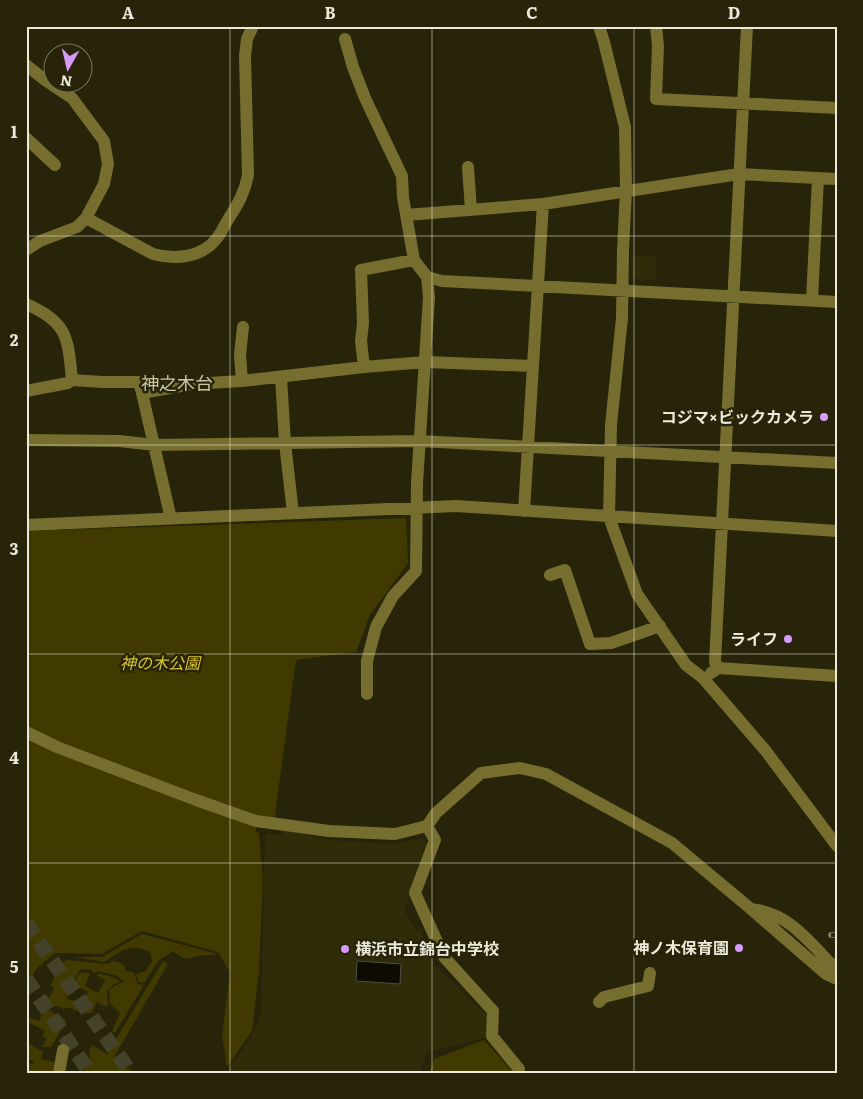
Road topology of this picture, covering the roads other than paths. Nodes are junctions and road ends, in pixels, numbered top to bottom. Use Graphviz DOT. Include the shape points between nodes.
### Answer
graph roads {
  1 [pos="254,26"];
  2 [pos="598,26"];
  3 [pos="656,26"];
  4 [pos="747,26"];
  5 [pos="345,39"];
  6 [pos="26,65"];
  7 [pos="743,103"];
  8 [pos="837,108"];
  9 [pos="26,138"];
  10 [pos="55,165"];
  11 [pos="468,167"];
  12 [pos="740,174"];
  13 [pos="818,178"];
  14 [pos="837,179"];
  15 [pos="626,190"];
  16 [pos="543,204"];
  17 [pos="471,210"];
  18 [pos="406,215"];
  19 [pos="86,218"];
  20 [pos="26,250"];
  21 [pos="414,260"];
  22 [pos="427,277"];
  23 [pos="538,286"];
  24 [pos="623,290"];
  25 [pos="733,296"];
  26 [pos="812,300"];
  27 [pos="837,302"];
  28 [pos="26,304"];
  29 [pos="243,327"];
  30 [pos="424,362"];
  31 [pos="533,366"];
  32 [pos="364,367"];
  33 [pos="281,377"];
  34 [pos="72,380"];
  35 [pos="242,381"];
  36 [pos="26,391"];
  37 [pos="142,393"];
  38 [pos="26,440"];
  39 [pos="420,441"];
  40 [pos="285,443"];
  41 [pos="154,444"];
  42 [pos="528,446"];
  43 [pos="610,451"];
  44 [pos="726,457"];
  45 [pos="837,463"];
  46 [pos="417,508"];
  47 [pos="524,511"];
  48 [pos="293,513"];
  49 [pos="609,517"];
  50 [pos="171,519"];
  51 [pos="722,524"];
  52 [pos="26,525"];
  53 [pos="837,531"];
  54 [pos="550,575"];
  55 [pos="660,626"];
  56 [pos="718,668"];
  57 [pos="837,676"];
  58 [pos="703,678"];
  59 [pos="367,694"];
  60 [pos="26,732"];
  61 [pos="427,826"];
  62 [pos="837,846"];
  63 [pos="751,909"];
  64 [pos="837,966"];
  65 [pos="650,973"];
  66 [pos="837,979"];
  67 [pos="598,1002"];
  68 [pos="63,1050"];
  69 [pos="519,1069"];
  70 [pos="58,1073"];
  1 -- 19 [label="street" via="247,39 245,56 246,189 217,239 193,255 164,257"];
  2 -- 15 [label="street" via="625,128"];
  3 -- 7 [label="street" via="656,99"];
  4 -- 7 [label="street"];
  5 -- 18 [label="street" via="362,90 402,176"];
  6 -- 19 [label="street" via="72,98 104,141 108,164 104,184"];
  7 -- 8 [label="street"];
  7 -- 12 [label="street"];
  9 -- 10 [label="street"];
  11 -- 17 [label="street"];
  12 -- 13 [label="street"];
  12 -- 15 [label="street"];
  12 -- 25 [label="street"];
  13 -- 14 [label="street"];
  13 -- 26 [label="street"];
  15 -- 16 [label="street"];
  15 -- 24 [label="street"];
  16 -- 17 [label="street"];
  16 -- 23 [label="street"];
  17 -- 18 [label="street"];
  18 -- 21 [label="street"];
  19 -- 20 [label="street" via="77,227"];
  21 -- 22 [label="street"];
  21 -- 32 [label="street" via="361,270"];
  22 -- 23 [label="street" via="442,281"];
  22 -- 30 [label="street" via="429,297"];
  23 -- 24 [label="street"];
  23 -- 31 [label="street"];
  24 -- 25 [label="street"];
  24 -- 43 [label="street" via="622,336"];
  25 -- 26 [label="street"];
  25 -- 44 [label="street"];
  26 -- 27 [label="street"];
  28 -- 34 [label="street" via="45,313 66,334"];
  29 -- 35 [label="street"];
  30 -- 31 [label="street"];
  30 -- 32 [label="street"];
  30 -- 39 [label="street"];
  31 -- 42 [label="street"];
  32 -- 33 [label="street"];
  33 -- 35 [label="street"];
  33 -- 40 [label="street"];
  34 -- 36 [label="street"];
  34 -- 37 [label="street" via="139,382"];
  35 -- 37 [label="street" via="192,384"];
  37 -- 41 [label="street"];
  38 -- 41 [label="street"];
  39 -- 40 [label="street"];
  39 -- 42 [label="street"];
  39 -- 46 [label="street"];
  40 -- 41 [label="street"];
  40 -- 48 [label="street"];
  41 -- 50 [label="street"];
  42 -- 43 [label="street"];
  42 -- 47 [label="street"];
  43 -- 44 [label="street"];
  43 -- 49 [label="street"];
  44 -- 45 [label="street"];
  44 -- 51 [label="street"];
  46 -- 47 [label="street" via="456,506"];
  46 -- 48 [label="street"];
  46 -- 59 [label="street" via="416,571 392,596 376,627 367,661"];
  47 -- 49 [label="street"];
  48 -- 50 [label="street"];
  49 -- 51 [label="street"];
  49 -- 55 [label="street" via="638,594"];
  50 -- 52 [label="street"];
  51 -- 53 [label="street"];
  51 -- 56 [label="street" via="715,662"];
  54 -- 55 [label="street" via="565,570 590,644 611,643"];
  55 -- 58 [label="street" via="686,665"];
  56 -- 57 [label="street"];
  56 -- 58 [label="street"];
  58 -- 62 [label="street" via="765,750"];
  60 -- 61 [label="street" via="57,747 256,821 329,831 395,834"];
  61 -- 63 [label="street" via="436,813 481,773 520,768 546,774 672,843"];
  61 -- 69 [label="street" via="435,840 416,893 444,956 493,1011 492,1036"];
  63 -- 64 [label="street" via="764,910 794,925 830,963"];
  63 -- 66 [label="street" via="826,974"];
  65 -- 67 [label="street" via="648,986 604,997"];
  68 -- 70 [label="street"];
}
